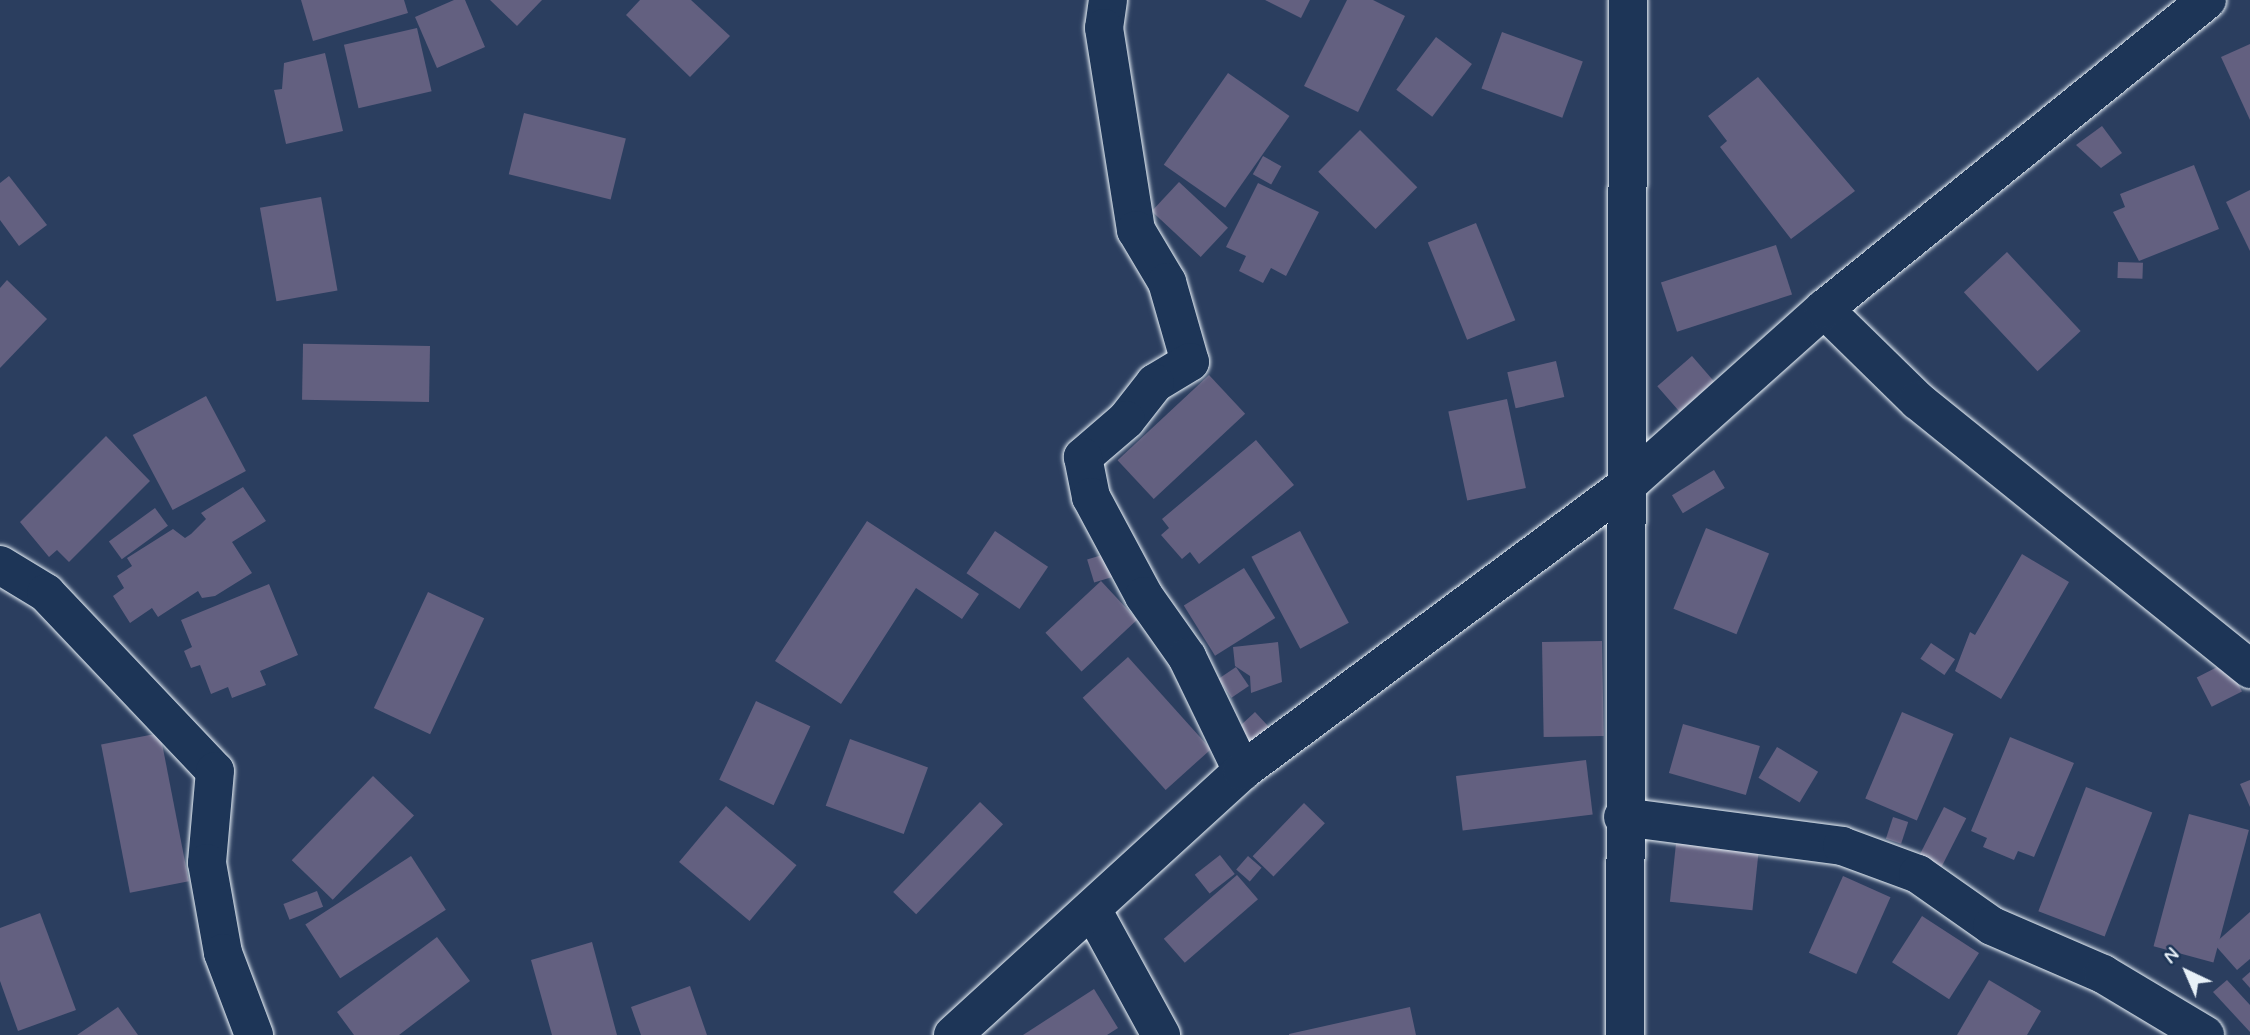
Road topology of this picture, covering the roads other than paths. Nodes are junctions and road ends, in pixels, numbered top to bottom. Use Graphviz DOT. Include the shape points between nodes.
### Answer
graph roads {
  1 [pos="1108,0"];
  2 [pos="1628,0"];
  3 [pos="2207,0"];
  4 [pos="1824,309"];
  5 [pos="1626,486"];
  6 [pos="0,565"];
  7 [pos="2250,669"];
  8 [pos="1242,771"];
  9 [pos="1623,817"];
  10 [pos="1092,909"];
  11 [pos="254,1035"];
  12 [pos="953,1035"];
  13 [pos="1161,1035"];
  14 [pos="1625,1035"];
  15 [pos="2205,1035"];
  1 -- 8 [label="street" via="1104,28 1136,230 1167,282 1190,362 1155,383 1126,420 1083,457 1091,497 1144,596 1199,679"];
  2 -- 5 [label="street"];
  3 -- 4 [label="street"];
  4 -- 5 [label="street"];
  4 -- 7 [label="street" via="1918,401"];
  5 -- 8 [label="street"];
  5 -- 9 [label="street"];
  6 -- 11 [label="street" via="46,593 215,771 207,863 223,953"];
  8 -- 10 [label="street"];
  9 -- 14 [label="street"];
  9 -- 15 [label="street" via="1769,833 1854,850 1918,874 1992,926 2103,974"];
  10 -- 12 [label="street"];
  10 -- 13 [label="street"];
}
